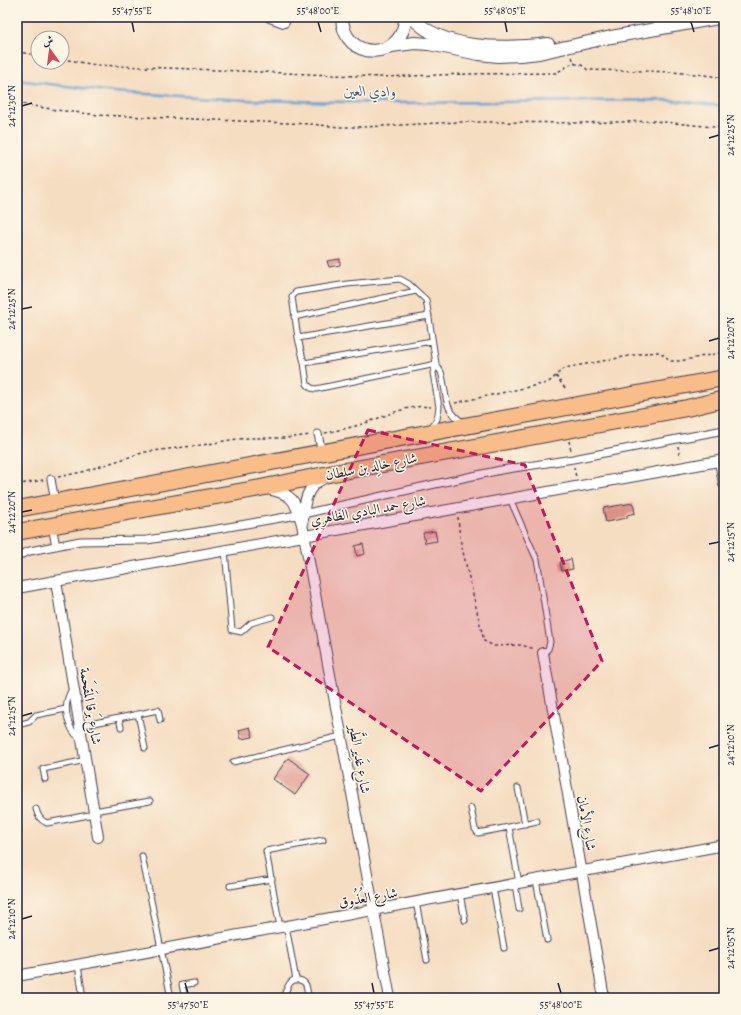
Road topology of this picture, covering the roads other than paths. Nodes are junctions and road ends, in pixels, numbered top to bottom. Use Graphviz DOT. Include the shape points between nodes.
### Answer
graph roads {
  1 [pos="270,17"];
  2 [pos="405,17"];
  3 [pos="412,17"];
  4 [pos="724,17"];
  5 [pos="339,20"];
  6 [pos="284,22"];
  7 [pos="611,36"];
  8 [pos="390,46"];
  9 [pos="416,291"];
  10 [pos="429,316"];
  11 [pos="294,317"];
  12 [pos="298,338"];
  13 [pos="432,341"];
  14 [pos="304,363"];
  15 [pos="436,364"];
  16 [pos="724,378"];
  17 [pos="724,399"];
  18 [pos="470,425"];
  19 [pos="724,430"];
  20 [pos="426,433"];
  21 [pos="318,434"];
  22 [pos="322,453"];
  23 [pos="722,460"];
  24 [pos="334,473"];
  25 [pos="51,479"];
  26 [pos="724,484"];
  27 [pos="260,488"];
  28 [pos="510,499"];
  29 [pos="55,502"];
  30 [pos="17,509"];
  31 [pos="302,517"];
  32 [pos="52,526"];
  33 [pos="17,532"];
  34 [pos="305,536"];
  35 [pos="56,546"];
  36 [pos="225,550"];
  37 [pos="17,556"];
  38 [pos="56,581"];
  39 [pos="17,588"];
  40 [pos="272,618"];
  41 [pos="543,653"];
  42 [pos="73,686"];
  43 [pos="66,709"];
  44 [pos="138,714"];
  45 [pos="119,718"];
  46 [pos="160,720"];
  47 [pos="17,725"];
  48 [pos="80,726"];
  49 [pos="121,727"];
  50 [pos="342,736"];
  51 [pos="82,741"];
  52 [pos="145,748"];
  53 [pos="86,760"];
  54 [pos="233,762"];
  55 [pos="45,779"];
  56 [pos="518,788"];
  57 [pos="150,801"];
  58 [pos="471,808"];
  59 [pos="36,809"];
  60 [pos="94,812"];
  61 [pos="537,821"];
  62 [pos="524,824"];
  63 [pos="509,827"];
  64 [pos="98,836"];
  65 [pos="323,840"];
  66 [pos="724,845"];
  67 [pos="142,856"];
  68 [pos="581,872"];
  69 [pos="272,879"];
  70 [pos="536,880"];
  71 [pos="517,884"];
  72 [pos="230,886"];
  73 [pos="493,888"];
  74 [pos="460,894"];
  75 [pos="416,902"];
  76 [pos="519,908"];
  77 [pos="374,910"];
  78 [pos="465,920"];
  79 [pos="283,927"];
  80 [pos="547,940"];
  81 [pos="504,948"];
  82 [pos="161,949"];
  83 [pos="427,960"];
  84 [pos="78,965"];
  85 [pos="17,976"];
  86 [pos="296,980"];
  87 [pos="194,983"];
  88 [pos="83,998"];
  89 [pos="171,998"];
  90 [pos="185,998"];
  91 [pos="283,998"];
  92 [pos="308,998"];
  93 [pos="390,998"];
  94 [pos="604,998"];
  1 -- 6 [label="street"];
  2 -- 8 [label="street" via="398,40"];
  3 -- 7 [label="street" via="437,35 481,46 547,44"];
  4 -- 7 [label="street"];
  5 -- 8 [label="street" via="352,43 361,48 371,51"];
  7 -- 8 [label="street" via="521,55 478,54 415,43"];
  9 -- 10 [label="lane" via="426,300"];
  9 -- 11 [label="lane"];
  9 -- 11 [label="lane" via="400,279 296,292 292,297"];
  10 -- 12 [label="lane"];
  10 -- 13 [label="lane"];
  11 -- 12 [label="lane"];
  12 -- 14 [label="lane"];
  13 -- 14 [label="lane"];
  13 -- 15 [label="lane"];
  14 -- 15 [label="lane" via="307,384 316,389"];
  15 -- 18 [label="lane" via="441,371 447,405 455,416"];
  15 -- 20 [label="lane" via="433,373 439,407 437,419"];
  16 -- 18 [label="main road, شارع خالِد بن سلطان"];
  17 -- 24 [label="main road, شارع خالِد بن سلطان"];
  18 -- 20 [label="main road, شارع خالِد بن سلطان"];
  19 -- 31 [label="street" via="580,458 501,470"];
  20 -- 22 [label="main road, شارع خالِد بن سلطان"];
  21 -- 22 [label="street"];
  22 -- 29 [label="main road, شارع خالِد بن سلطان"];
  23 -- 26 [label="street"];
  23 -- 28 [label="street, شارع حمد البادي الظاهري"];
  24 -- 27 [label="main road, شارع خالِد بن سلطان"];
  24 -- 31 [label="street, شارع غَدِير الطَّير" via="315,484 309,491"];
  25 -- 29 [label="street"];
  27 -- 31 [label="street, شارع غَدِير الطَّير" via="286,494 292,499"];
  27 -- 32 [label="main road, شارع خالِد بن سلطان"];
  28 -- 34 [label="street, شارع حمد البادي الظاهري"];
  28 -- 41 [label="lane" via="537,560 550,642 548,649"];
  29 -- 30 [label="main road, شارع خالِد بن سلطان"];
  31 -- 34 [label="street, شارع غَدِير الطَّير"];
  31 -- 35 [label="street" via="147,540 80,541"];
  32 -- 33 [label="main road, شارع خالِد بن سلطان"];
  32 -- 35 [label="street"];
  34 -- 36 [label="street, شارع حمد البادي الظاهري"];
  34 -- 50 [label="street, شارع غَدِير الطَّير"];
  35 -- 37 [label="street"];
  36 -- 38 [label="street, شارع حمد البادي الظاهري"];
  36 -- 40 [label="lane" via="232,630 241,632 251,623"];
  38 -- 39 [label="street, شارع حمد البادي الظاهري"];
  38 -- 42 [label="street, شارع بَرقا المَقحَمة"];
  41 -- 68 [label="street, شارع الأمان"];
  42 -- 43 [label="lane"];
  42 -- 48 [label="street, شارع بَرقا المَقحَمة"];
  43 -- 47 [label="lane" via="36,715 29,722"];
  43 -- 51 [label="lane" via="70,727"];
  44 -- 45 [label="lane"];
  44 -- 46 [label="lane" via="158,710"];
  44 -- 52 [label="lane"];
  45 -- 48 [label="lane"];
  45 -- 49 [label="lane"];
  48 -- 51 [label="street, شارع بَرقا المَقحَمة"];
  50 -- 54 [label="lane"];
  50 -- 77 [label="street, شارع غَدِير الطَّير"];
  51 -- 53 [label="street, شارع بَرقا المَقحَمة"];
  53 -- 55 [label="lane" via="43,769"];
  53 -- 60 [label="street, شارع بَرقا المَقحَمة"];
  56 -- 62 [label="lane"];
  57 -- 60 [label="lane"];
  58 -- 63 [label="lane" via="478,833"];
  59 -- 60 [label="lane" via="37,816 47,823"];
  60 -- 64 [label="street, شارع بَرقا المَقحَمة"];
  61 -- 62 [label="lane"];
  62 -- 63 [label="lane"];
  63 -- 71 [label="lane"];
  65 -- 69 [label="lane" via="266,851"];
  66 -- 68 [label="street, شارع العُذُوق"];
  67 -- 82 [label="lane"];
  68 -- 70 [label="street, شارع العُذُوق"];
  68 -- 94 [label="street, شارع الأمان"];
  69 -- 72 [label="lane"];
  69 -- 79 [label="lane"];
  70 -- 71 [label="street, شارع العُذُوق"];
  70 -- 80 [label="lane"];
  71 -- 73 [label="street, شارع العُذُوق"];
  71 -- 76 [label="lane"];
  73 -- 74 [label="street, شارع العُذُوق"];
  73 -- 81 [label="lane"];
  74 -- 75 [label="street, شارع العُذُوق"];
  74 -- 78 [label="lane"];
  75 -- 77 [label="street, شارع العُذُوق"];
  75 -- 83 [label="lane"];
  77 -- 79 [label="street, شارع العُذُوق"];
  77 -- 93 [label="street, شارع غَدِير الطَّير"];
  79 -- 82 [label="street, شارع العُذُوق"];
  79 -- 86 [label="lane"];
  82 -- 84 [label="street, شارع العُذُوق"];
  82 -- 89 [label="lane"];
  84 -- 85 [label="street, شارع العُذُوق"];
  84 -- 88 [label="lane"];
  86 -- 91 [label="lane" via="290,984"];
  86 -- 92 [label="lane" via="306,985"];
  87 -- 90 [label="lane" via="182,985"];
}
